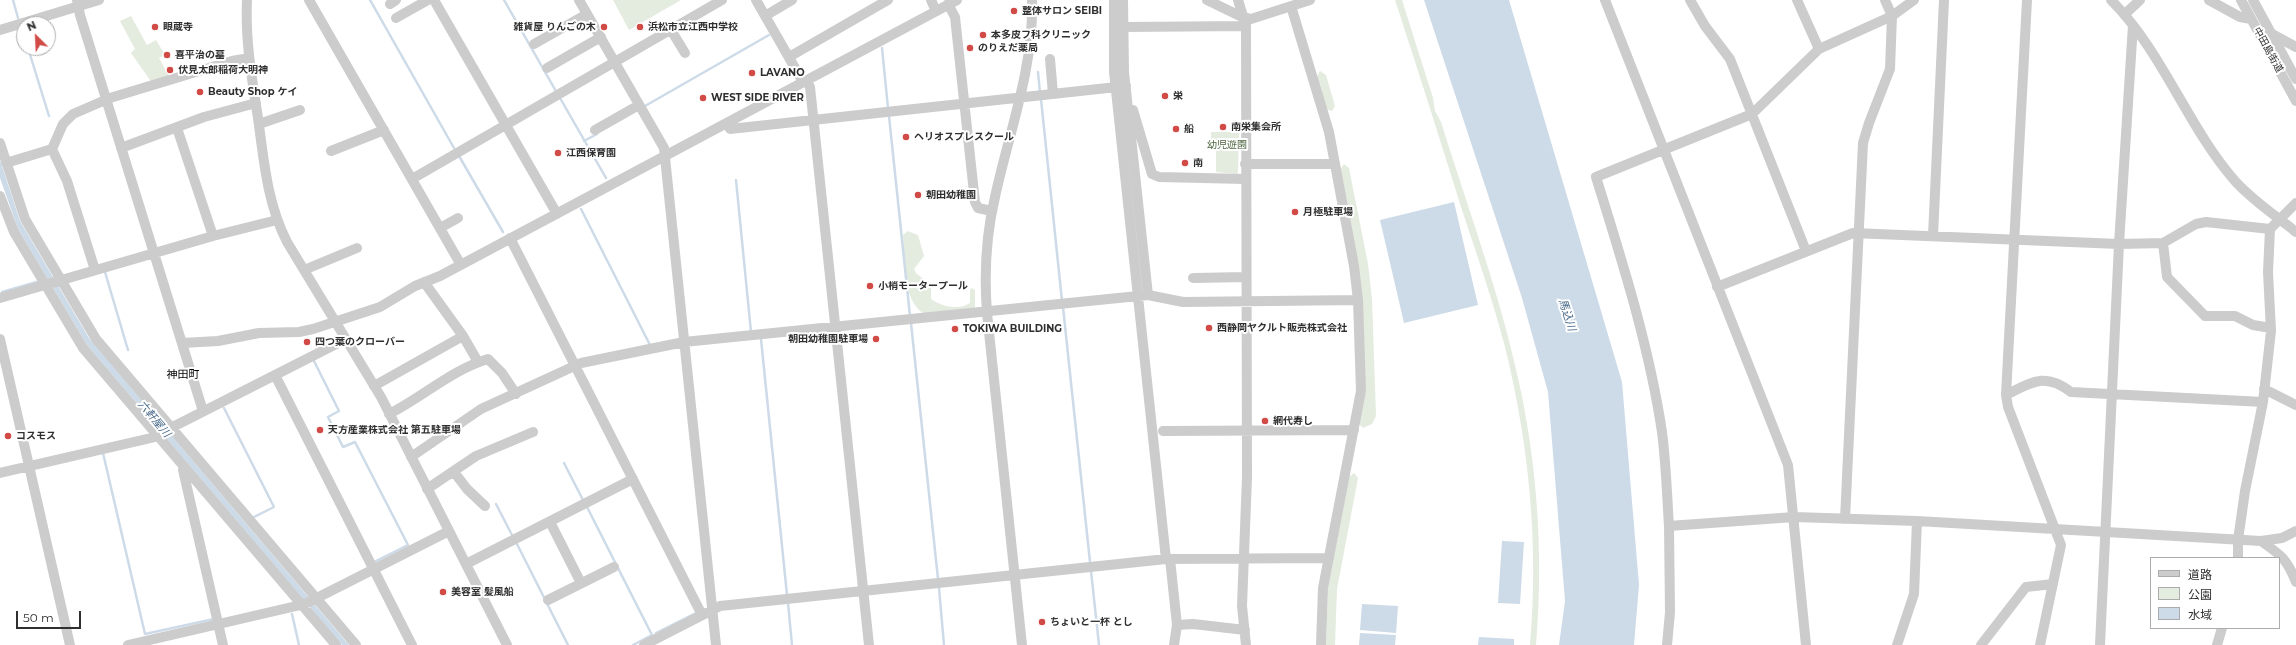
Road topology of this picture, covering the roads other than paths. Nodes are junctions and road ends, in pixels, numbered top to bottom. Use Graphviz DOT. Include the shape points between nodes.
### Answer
graph roads {
  1 [pos="99,0"];
  2 [pos="247,0"];
  3 [pos="309,0"];
  4 [pos="428,0"];
  5 [pos="434,0"];
  6 [pos="579,0"];
  7 [pos="722,0"];
  8 [pos="756,0"];
  9 [pos="792,0"];
  10 [pos="888,0"];
  11 [pos="931,0"];
  12 [pos="1032,0"];
  13 [pos="1114,0"];
  14 [pos="1123,0"];
  15 [pos="1207,0"];
  16 [pos="1238,0"];
  17 [pos="1310,0"];
  18 [pos="1605,0"];
  19 [pos="1690,0"];
  20 [pos="1797,0"];
  21 [pos="1885,0"];
  22 [pos="1914,0"];
  23 [pos="1944,0"];
  24 [pos="2027,0"];
  25 [pos="2111,0"];
  26 [pos="2140,0"];
  27 [pos="2209,0"];
  28 [pos="2241,0"];
  29 [pos="2253,0"];
  30 [pos="952,2"];
  31 [pos="78,3"];
  32 [pos="1291,6"];
  33 [pos="936,11"];
  34 [pos="587,14"];
  35 [pos="2125,14"];
  36 [pos="765,16"];
  37 [pos="1892,16"];
  38 [pos="396,18"];
  39 [pos="2251,19"];
  40 [pos="1246,22"];
  41 [pos="2133,25"];
  42 [pos="1124,27"];
  43 [pos="0,30"];
  44 [pos="671,30"];
  45 [pos="2272,34"];
  46 [pos="600,38"];
  47 [pos="534,44"];
  48 [pos="2296,47"];
  49 [pos="1819,49"];
  50 [pos="685,53"];
  51 [pos="788,57"];
  52 [pos="250,58"];
  53 [pos="1050,59"];
  54 [pos="615,63"];
  55 [pos="547,68"];
  56 [pos="2296,79"];
  57 [pos="805,81"];
  58 [pos="1121,87"];
  59 [pos="1053,94"];
  60 [pos="1021,98"];
  61 [pos="106,100"];
  62 [pos="2296,101"];
  63 [pos="256,103"];
  64 [pos="964,104"];
  65 [pos="639,105"];
  66 [pos="1128,106"];
  67 [pos="300,110"];
  68 [pos="1752,114"];
  69 [pos="813,120"];
  70 [pos="727,123"];
  71 [pos="259,124"];
  72 [pos="506,126"];
  73 [pos="177,128"];
  74 [pos="384,130"];
  75 [pos="595,130"];
  76 [pos="0,143"];
  77 [pos="121,148"];
  78 [pos="52,149"];
  79 [pos="1663,150"];
  80 [pos="331,152"];
  81 [pos="665,156"];
  82 [pos="6,163"];
  83 [pos="1245,164"];
  84 [pos="1335,164"];
  85 [pos="412,179"];
  86 [pos="1245,179"];
  87 [pos="0,196"];
  88 [pos="2296,203"];
  89 [pos="992,211"];
  90 [pos="557,214"];
  91 [pos="458,218"];
  92 [pos="2280,219"];
  93 [pos="277,220"];
  94 [pos="440,228"];
  95 [pos="2270,229"];
  96 [pos="2296,232"];
  97 [pos="1860,233"];
  98 [pos="213,236"];
  99 [pos="1933,236"];
  100 [pos="510,238"];
  101 [pos="2015,240"];
  102 [pos="2163,243"];
  103 [pos="2119,244"];
  104 [pos="357,248"];
  105 [pos="1806,251"];
  106 [pos="154,253"];
  107 [pos="461,265"];
  108 [pos="95,270"];
  109 [pos="304,270"];
  110 [pos="1246,277"];
  111 [pos="1193,278"];
  112 [pos="59,280"];
  113 [pos="424,282"];
  114 [pos="46,284"];
  115 [pos="1718,287"];
  116 [pos="1143,296"];
  117 [pos="0,298"];
  118 [pos="1358,300"];
  119 [pos="1246,301"];
  120 [pos="987,313"];
  121 [pos="336,322"];
  122 [pos="835,328"];
  123 [pos="2270,328"];
  124 [pos="463,336"];
  125 [pos="0,339"];
  126 [pos="346,339"];
  127 [pos="684,342"];
  128 [pos="182,343"];
  129 [pos="478,362"];
  130 [pos="574,365"];
  131 [pos="275,375"];
  132 [pos="374,386"];
  133 [pos="2264,389"];
  134 [pos="516,394"];
  135 [pos="2112,394"];
  136 [pos="2006,395"];
  137 [pos="2263,402"];
  138 [pos="2296,405"];
  139 [pos="203,411"];
  140 [pos="389,414"];
  141 [pos="170,428"];
  142 [pos="1247,430"];
  143 [pos="1354,430"];
  144 [pos="1163,431"];
  145 [pos="533,432"];
  146 [pos="158,435"];
  147 [pos="411,457"];
  148 [pos="29,466"];
  149 [pos="185,468"];
  150 [pos="454,472"];
  151 [pos="0,473"];
  152 [pos="633,480"];
  153 [pos="427,489"];
  154 [pos="485,506"];
  155 [pos="1794,517"];
  156 [pos="1844,519"];
  157 [pos="1917,521"];
  158 [pos="550,522"];
  159 [pos="1669,526"];
  160 [pos="2054,530"];
  161 [pos="449,531"];
  162 [pos="2296,531"];
  163 [pos="2106,533"];
  164 [pos="2238,540"];
  165 [pos="2261,541"];
  166 [pos="2238,557"];
  167 [pos="1244,558"];
  168 [pos="1329,558"];
  169 [pos="1168,559"];
  170 [pos="466,564"];
  171 [pos="614,567"];
  172 [pos="374,569"];
  173 [pos="1015,575"];
  174 [pos="2296,582"];
  175 [pos="581,583"];
  176 [pos="2053,584"];
  177 [pos="863,591"];
  178 [pos="316,599"];
  179 [pos="548,600"];
  180 [pos="303,605"];
  181 [pos="712,610"];
  182 [pos="702,616"];
  183 [pos="218,624"];
  184 [pos="1177,625"];
  185 [pos="2222,629"];
  186 [pos="1244,630"];
  187 [pos="70,645"];
  188 [pos="128,645"];
  189 [pos="223,645"];
  190 [pos="336,645"];
  191 [pos="356,645"];
  192 [pos="412,645"];
  193 [pos="507,645"];
  194 [pos="644,645"];
  195 [pos="716,645"];
  196 [pos="868,645"];
  197 [pos="1022,645"];
  198 [pos="1174,645"];
  199 [pos="1246,645"];
  200 [pos="1321,645"];
  201 [pos="1667,645"];
  202 [pos="1806,645"];
  203 [pos="1897,645"];
  204 [pos="1981,645"];
  205 [pos="2040,645"];
  206 [pos="2100,645"];
  207 [pos="2217,645"];
  1 -- 31 [label="street"];
  2 -- 52 [label="street" via="246,28"];
  3 -- 74 [label="street"];
  4 -- 38 [label="street"];
  5 -- 72 [label="street"];
  6 -- 34 [label="street"];
  7 -- 44 [label="street"];
  8 -- 36 [label="street"];
  9 -- 36 [label="street"];
  10 -- 51 [label="street"];
  11 -- 33 [label="street"];
  12 -- 60 [label="street" via="1030,45"];
  13 -- 58 [label="street"];
  14 -- 42 [label="street"];
  15 -- 40 [label="street"];
  16 -- 40 [label="street"];
  17 -- 32 [label="street"];
  18 -- 79 [label="street"];
  19 -- 68 [label="street" via="1705,26 1730,59"];
  20 -- 49 [label="street"];
  21 -- 37 [label="street"];
  22 -- 37 [label="street"];
  23 -- 99 [label="street"];
  24 -- 101 [label="street"];
  25 -- 35 [label="street"];
  26 -- 35 [label="street"];
  27 -- 39 [label="street" via="2240,17"];
  28 -- 39 [label="street, 中田島街道"];
  29 -- 45 [label="street, 中田島街道"];
  30 -- 33 [label="street"];
  30 -- 64 [label="street"];
  31 -- 43 [label="street"];
  31 -- 61 [label="street"];
  32 -- 40 [label="street"];
  32 -- 84 [label="street" via="1329,132"];
  33 -- 57 [label="street"];
  34 -- 46 [label="street"];
  34 -- 47 [label="street"];
  35 -- 41 [label="street"];
  36 -- 51 [label="street"];
  37 -- 49 [label="street"];
  37 -- 97 [label="street" via="1890,69 1863,144"];
  39 -- 62 [label="street, 中田島街道"];
  40 -- 42 [label="street"];
  40 -- 83 [label="street"];
  41 -- 92 [label="street" via="2236,182"];
  41 -- 103 [label="street"];
  42 -- 58 [label="street"];
  44 -- 50 [label="street"];
  44 -- 54 [label="street"];
  45 -- 48 [label="street"];
  45 -- 56 [label="street, 中田島街道"];
  46 -- 54 [label="street"];
  46 -- 55 [label="street"];
  49 -- 68 [label="street"];
  51 -- 57 [label="street"];
  52 -- 61 [label="street" via="232,61"];
  52 -- 63 [label="street"];
  53 -- 59 [label="street"];
  54 -- 65 [label="street"];
  54 -- 72 [label="street"];
  57 -- 69 [label="street" via="810,87"];
  57 -- 70 [label="street"];
  58 -- 59 [label="street"];
  58 -- 66 [label="street"];
  58 -- 116 [label="street"];
  59 -- 60 [label="street"];
  60 -- 64 [label="street"];
  60 -- 89 [label="street"];
  61 -- 77 [label="street"];
  61 -- 78 [label="street" via="69,117 63,124"];
  63 -- 71 [label="street"];
  63 -- 73 [label="street" via="204,117"];
  64 -- 69 [label="street"];
  64 -- 89 [label="street" via="975,202 978,208"];
  65 -- 75 [label="street"];
  65 -- 81 [label="street" via="664,148"];
  66 -- 86 [label="street" via="1132,106 1152,174 1159,177"];
  66 -- 116 [label="street"];
  67 -- 71 [label="street"];
  68 -- 79 [label="street"];
  68 -- 105 [label="street"];
  69 -- 70 [label="street" via="730,129"];
  69 -- 122 [label="street"];
  70 -- 81 [label="street"];
  71 -- 93 [label="street" via="267,187"];
  72 -- 85 [label="street"];
  72 -- 90 [label="street"];
  73 -- 77 [label="street"];
  73 -- 98 [label="street"];
  74 -- 80 [label="street"];
  74 -- 85 [label="street"];
  76 -- 82 [label="street"];
  77 -- 106 [label="street"];
  78 -- 82 [label="street"];
  78 -- 108 [label="street" via="67,181"];
  79 -- 115 [label="street"];
  79 -- 159 [label="street" via="1596,177 1636,306 1651,372 1662,433"];
  81 -- 90 [label="street"];
  81 -- 127 [label="street"];
  82 -- 112 [label="street" via="24,219"];
  83 -- 84 [label="street"];
  83 -- 86 [label="street"];
  84 -- 118 [label="street"];
  85 -- 94 [label="street"];
  86 -- 110 [label="street"];
  87 -- 114 [label="street" via="10,226"];
  88 -- 92 [label="street"];
  89 -- 120 [label="street" via="986,261"];
  90 -- 100 [label="street"];
  91 -- 94 [label="street"];
  92 -- 95 [label="street"];
  92 -- 96 [label="street"];
  93 -- 98 [label="street"];
  93 -- 109 [label="street"];
  94 -- 107 [label="street"];
  95 -- 102 [label="street" via="2206,222 2196,224"];
  95 -- 123 [label="street"];
  97 -- 99 [label="street"];
  97 -- 105 [label="street" via="1853,233"];
  97 -- 156 [label="street"];
  98 -- 106 [label="street"];
  99 -- 101 [label="street"];
  100 -- 107 [label="street"];
  100 -- 130 [label="street"];
  101 -- 103 [label="street"];
  101 -- 136 [label="street"];
  102 -- 103 [label="street"];
  102 -- 123 [label="street" via="2167,277 2205,316 2235,316 2253,325"];
  103 -- 135 [label="street"];
  104 -- 109 [label="street"];
  105 -- 115 [label="street"];
  106 -- 108 [label="street"];
  106 -- 128 [label="street"];
  107 -- 113 [label="street"];
  108 -- 112 [label="street"];
  109 -- 121 [label="street"];
  110 -- 111 [label="street"];
  110 -- 119 [label="street"];
  112 -- 114 [label="street"];
  112 -- 141 [label="street" via="96,339"];
  113 -- 121 [label="street" via="380,307"];
  113 -- 124 [label="street"];
  114 -- 117 [label="street"];
  114 -- 146 [label="street" via="83,348"];
  115 -- 155 [label="street" via="1788,465"];
  116 -- 119 [label="street" via="1183,302"];
  116 -- 120 [label="street"];
  116 -- 169 [label="street"];
  118 -- 119 [label="street"];
  118 -- 143 [label="street" via="1361,391"];
  119 -- 142 [label="street"];
  120 -- 122 [label="street"];
  120 -- 173 [label="street"];
  121 -- 126 [label="street"];
  121 -- 128 [label="street" via="299,332"];
  122 -- 127 [label="street"];
  122 -- 177 [label="street"];
  123 -- 133 [label="street"];
  124 -- 129 [label="street"];
  124 -- 132 [label="street"];
  125 -- 148 [label="street"];
  126 -- 131 [label="street"];
  126 -- 132 [label="street"];
  127 -- 130 [label="street"];
  127 -- 181 [label="street"];
  128 -- 139 [label="street"];
  129 -- 134 [label="street" via="488,359 493,362"];
  129 -- 140 [label="street"];
  130 -- 134 [label="street"];
  130 -- 152 [label="street"];
  131 -- 139 [label="street"];
  131 -- 172 [label="street"];
  132 -- 140 [label="street"];
  133 -- 137 [label="street"];
  133 -- 138 [label="street"];
  134 -- 147 [label="street" via="471,415"];
  135 -- 136 [label="street" via="2071,392 2052,381 2040,380"];
  135 -- 137 [label="street"];
  135 -- 163 [label="street"];
  136 -- 160 [label="street" via="2008,407"];
  137 -- 164 [label="street"];
  139 -- 141 [label="street"];
  140 -- 147 [label="street"];
  141 -- 146 [label="street"];
  141 -- 178 [label="street"];
  142 -- 143 [label="street"];
  142 -- 144 [label="street"];
  142 -- 167 [label="street"];
  143 -- 168 [label="street"];
  145 -- 150 [label="street" via="483,453"];
  146 -- 148 [label="street"];
  146 -- 149 [label="street"];
  147 -- 153 [label="street"];
  148 -- 151 [label="street"];
  148 -- 187 [label="street"];
  149 -- 180 [label="street"];
  149 -- 183 [label="street" via="183,470"];
  150 -- 153 [label="street"];
  150 -- 154 [label="street"];
  152 -- 158 [label="street"];
  152 -- 182 [label="street"];
  153 -- 161 [label="street"];
  155 -- 156 [label="street"];
  155 -- 159 [label="street"];
  155 -- 202 [label="street"];
  156 -- 157 [label="street"];
  157 -- 160 [label="street"];
  157 -- 203 [label="street" via="1914,594"];
  158 -- 170 [label="street"];
  158 -- 175 [label="street"];
  159 -- 201 [label="street" via="1670,612"];
  160 -- 163 [label="street"];
  160 -- 176 [label="street" via="2060,545"];
  161 -- 170 [label="street"];
  161 -- 172 [label="street"];
  162 -- 165 [label="street" via="2282,538"];
  163 -- 164 [label="street"];
  163 -- 206 [label="street"];
  164 -- 165 [label="street"];
  164 -- 166 [label="street"];
  165 -- 174 [label="street" via="2289,564"];
  167 -- 168 [label="street"];
  167 -- 169 [label="street"];
  167 -- 186 [label="street"];
  168 -- 200 [label="street" via="1323,588"];
  169 -- 173 [label="street"];
  169 -- 184 [label="street"];
  170 -- 193 [label="street"];
  171 -- 175 [label="street"];
  172 -- 178 [label="street"];
  172 -- 192 [label="street"];
  173 -- 177 [label="street"];
  173 -- 197 [label="street"];
  175 -- 179 [label="street"];
  176 -- 204 [label="street" via="2026,587"];
  176 -- 205 [label="street"];
  177 -- 181 [label="street" via="720,606"];
  177 -- 196 [label="street"];
  178 -- 180 [label="street"];
  178 -- 191 [label="street"];
  180 -- 183 [label="street"];
  180 -- 190 [label="street"];
  181 -- 182 [label="street"];
  181 -- 195 [label="street"];
  182 -- 194 [label="street"];
  183 -- 188 [label="street"];
  183 -- 189 [label="street"];
  184 -- 186 [label="street" via="1193,624"];
  184 -- 198 [label="street"];
  185 -- 207 [label="street"];
  186 -- 199 [label="street"];
}
